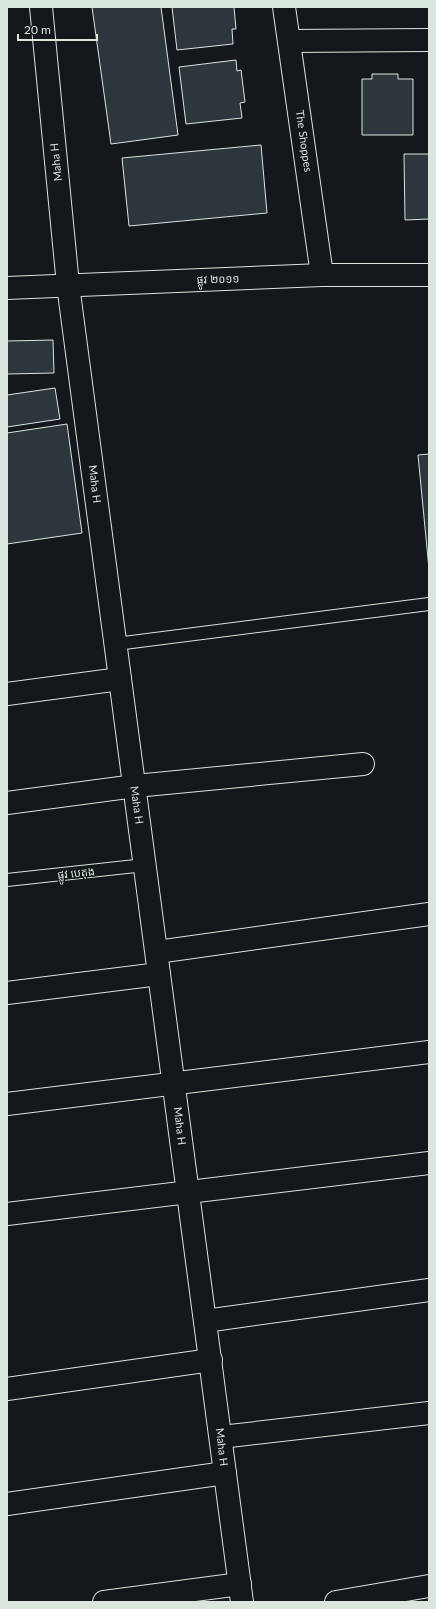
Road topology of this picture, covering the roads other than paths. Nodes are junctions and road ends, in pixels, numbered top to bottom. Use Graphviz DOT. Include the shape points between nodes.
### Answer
graph roads {
  1 [pos="41,7"];
  2 [pos="284,7"];
  3 [pos="289,40"];
  4 [pos="429,40"];
  5 [pos="322,275"];
  6 [pos="429,275"];
  7 [pos="68,285"];
  8 [pos="7,288"];
  9 [pos="429,604"];
  10 [pos="116,644"];
  11 [pos="120,679"];
  12 [pos="7,694"];
  13 [pos="363,764"];
  14 [pos="135,786"];
  15 [pos="7,803"];
  16 [pos="145,865"];
  17 [pos="7,880"];
  18 [pos="429,914"];
  19 [pos="156,952"];
  20 [pos="159,974"];
  21 [pos="7,993"];
  22 [pos="429,1052"];
  23 [pos="174,1084"];
  24 [pos="7,1104"];
  25 [pos="429,1163"];
  26 [pos="188,1192"];
  27 [pos="7,1214"];
  28 [pos="429,1290"];
  29 [pos="205,1321"];
  30 [pos="210,1360"];
  31 [pos="7,1389"];
  32 [pos="429,1413"];
  33 [pos="221,1437"];
  34 [pos="225,1473"];
  35 [pos="7,1504"];
  36 [pos="429,1586"];
  37 [pos="241,1593"];
  38 [pos="104,1602"];
  39 [pos="336,1602"];
  1 -- 7 [label="street, Maha H"];
  2 -- 3 [label="street, The Shoppes"];
  3 -- 4 [label="street"];
  3 -- 5 [label="street, The Shoppes"];
  5 -- 6 [label="street, ផ្លូវ ២០១១"];
  5 -- 7 [label="street, ផ្លូវ ២០១១"];
  7 -- 8 [label="street, ផ្លូវ ២០១១"];
  7 -- 10 [label="street, Maha H"];
  9 -- 10 [label="lane"];
  10 -- 11 [label="street, Maha H"];
  11 -- 12 [label="street"];
  11 -- 14 [label="street, Maha H"];
  13 -- 14 [label="street"];
  14 -- 15 [label="street"];
  14 -- 16 [label="street, Maha H"];
  16 -- 17 [label="lane, ផ្លូវ បេតុង"];
  16 -- 19 [label="street, Maha H"];
  18 -- 19 [label="street"];
  19 -- 20 [label="street, Maha H"];
  20 -- 21 [label="street"];
  20 -- 23 [label="street, Maha H"];
  22 -- 23 [label="street"];
  23 -- 24 [label="street"];
  23 -- 26 [label="street, Maha H"];
  25 -- 26 [label="street"];
  26 -- 27 [label="street"];
  26 -- 29 [label="street, Maha H"];
  28 -- 29 [label="street"];
  29 -- 30 [label="street, Maha H"];
  30 -- 31 [label="street"];
  30 -- 33 [label="street, Maha H"];
  32 -- 33 [label="street"];
  33 -- 34 [label="street, Maha H"];
  34 -- 35 [label="street"];
  34 -- 37 [label="street, Maha H"];
  36 -- 39 [label="street"];
  37 -- 38 [label="street"];
}
